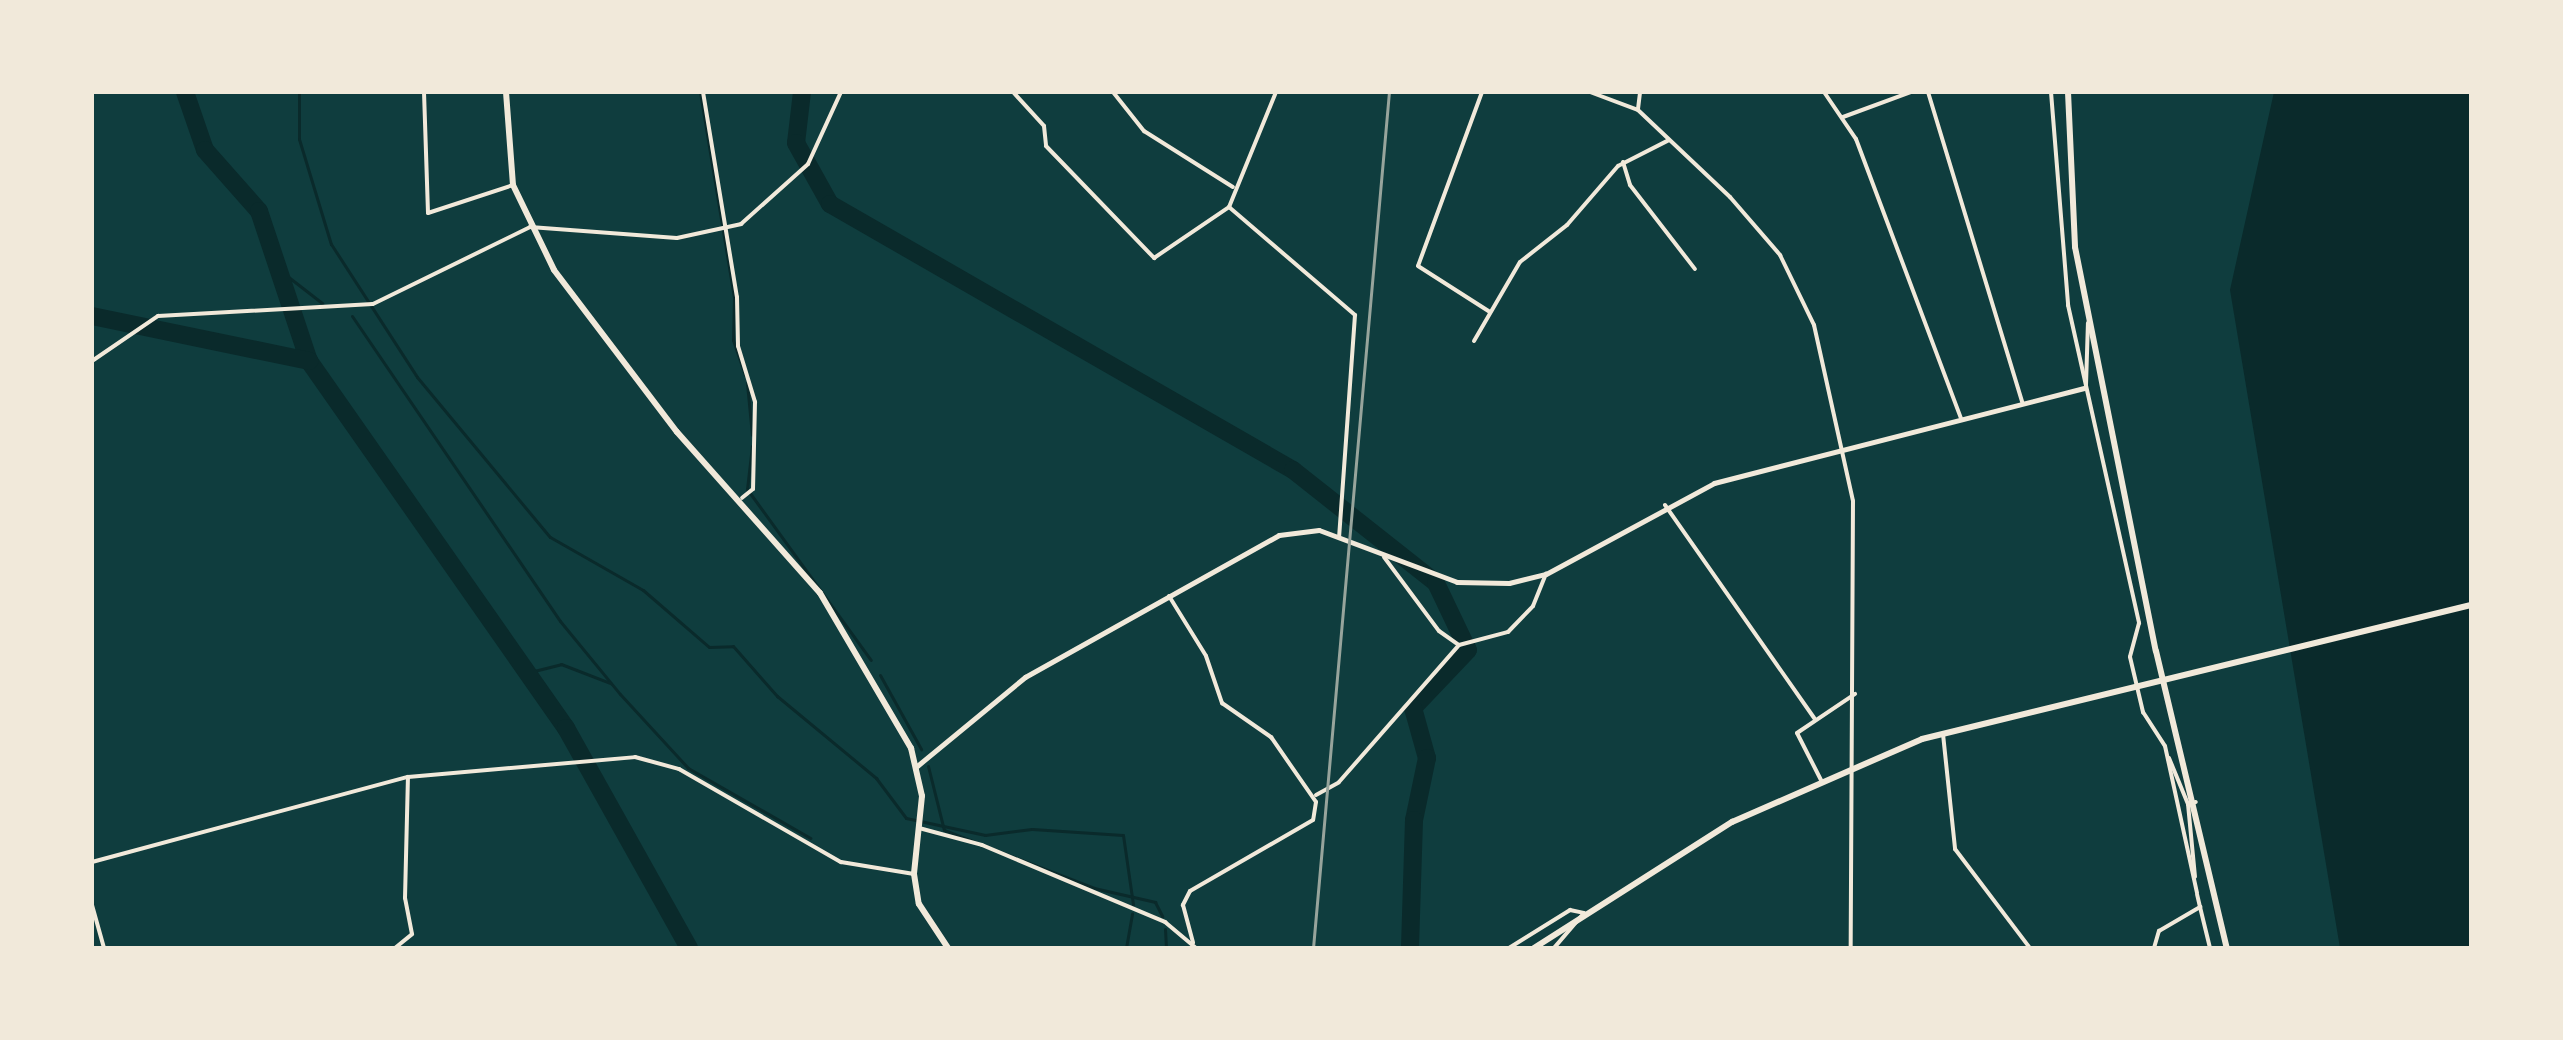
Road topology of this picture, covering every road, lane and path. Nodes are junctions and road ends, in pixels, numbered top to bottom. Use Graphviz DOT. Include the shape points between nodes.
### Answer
graph roads {
  1 [pos="424,92"];
  2 [pos="506,92"];
  3 [pos="703,92"];
  4 [pos="841,92"];
  5 [pos="1013,92"];
  6 [pos="1113,92"];
  7 [pos="1276,92"];
  8 [pos="1482,92"];
  9 [pos="1590,92"];
  10 [pos="1640,92"];
  11 [pos="1824,92"];
  12 [pos="1911,92"];
  13 [pos="1928,92"];
  14 [pos="2051,92"];
  15 [pos="2068,92"];
  16 [pos="1638,110"];
  17 [pos="1843,117"];
  18 [pos="1669,140"];
  19 [pos="1623,162"];
  20 [pos="513,185"];
  21 [pos="1233,187"];
  22 [pos="1229,207"];
  23 [pos="530,227"];
  24 [pos="718,230"];
  25 [pos="1695,269"];
  26 [pos="1490,312"];
  27 [pos="2089,320"];
  28 [pos="1474,341"];
  29 [pos="92,361"];
  30 [pos="2085,388"];
  31 [pos="2023,404"];
  32 [pos="1961,419"];
  33 [pos="1843,450"];
  34 [pos="746,495"];
  35 [pos="1665,505"];
  36 [pos="1339,537"];
  37 [pos="1384,557"];
  38 [pos="1546,574"];
  39 [pos="1169,596"];
  40 [pos="2471,605"];
  41 [pos="1459,645"];
  42 [pos="2163,679"];
  43 [pos="1855,694"];
  44 [pos="1814,718"];
  45 [pos="1943,732"];
  46 [pos="2166,755"];
  47 [pos="917,766"];
  48 [pos="1854,769"];
  49 [pos="408,777"];
  50 [pos="1822,782"];
  51 [pos="1315,795"];
  52 [pos="2192,803"];
  53 [pos="919,828"];
  54 [pos="92,862"];
  55 [pos="914,874"];
  56 [pos="2197,893"];
  57 [pos="92,905"];
  58 [pos="2200,907"];
  59 [pos="1584,913"];
  60 [pos="1194,946"];
  61 [pos="104,948"];
  62 [pos="395,948"];
  63 [pos="948,948"];
  64 [pos="1509,948"];
  65 [pos="1534,948"];
  66 [pos="1554,948"];
  67 [pos="1851,948"];
  68 [pos="2030,948"];
  69 [pos="2154,948"];
  70 [pos="2210,948"];
  71 [pos="2227,948"];
  1 -- 20 [label="street" via="428,213"];
  2 -- 20 [label="main road"];
  3 -- 24 [label="street"];
  4 -- 24 [label="street" via="808,164 759,213"];
  5 -- 22 [label="street" via="1044,126 1046,146 1154,258"];
  6 -- 21 [label="street" via="1144,131"];
  7 -- 21 [label="street" via="1251,162"];
  8 -- 26 [label="street" via="1418,266"];
  9 -- 16 [label="street"];
  10 -- 16 [label="street"];
  11 -- 17 [label="street"];
  12 -- 17 [label="street"];
  13 -- 31 [label="street"];
  14 -- 30 [label="street" via="2062,263"];
  15 -- 27 [label="main road" via="2074,234"];
  16 -- 18 [label="street"];
  17 -- 32 [label="street"];
  18 -- 19 [label="street"];
  18 -- 33 [label="street" via="1780,255 1814,325"];
  19 -- 25 [label="street" via="1630,185"];
  19 -- 26 [label="street" via="1567,225 1520,262"];
  20 -- 23 [label="main road"];
  21 -- 22 [label="street"];
  22 -- 36 [label="street" via="1355,315"];
  23 -- 24 [label="street" via="677,238"];
  23 -- 29 [label="street" via="373,304 158,316"];
  23 -- 34 [label="main road" via="677,432"];
  24 -- 34 [label="street" via="737,297 738,346 755,402"];
  26 -- 28 [label="street"];
  27 -- 30 [label="street"];
  27 -- 42 [label="main road"];
  30 -- 31 [label="street"];
  30 -- 46 [label="street" via="2139,623 2130,657 2143,712"];
  31 -- 32 [label="street"];
  32 -- 33 [label="street"];
  33 -- 35 [label="street" via="1714,483"];
  33 -- 43 [label="street" via="1853,501"];
  34 -- 47 [label="main road" via="850,636"];
  35 -- 38 [label="street"];
  35 -- 44 [label="street"];
  36 -- 37 [label="street"];
  36 -- 39 [label="street" via="1304,529 1279,535"];
  37 -- 38 [label="street" via="1487,586"];
  37 -- 41 [label="street" via="1439,631"];
  38 -- 41 [label="street" via="1533,606 1508,632"];
  39 -- 47 [label="street" via="1016,682"];
  39 -- 51 [label="street" via="1206,656 1222,703 1271,737"];
  40 -- 42 [label="main road"];
  41 -- 51 [label="street" via="1339,782"];
  42 -- 45 [label="main road"];
  42 -- 52 [label="main road"];
  43 -- 44 [label="street"];
  43 -- 48 [label="street"];
  44 -- 50 [label="street" via="1797,733"];
  45 -- 48 [label="main road"];
  45 -- 68 [label="street" via="1955,849"];
  46 -- 52 [label="street"];
  46 -- 56 [label="street"];
  47 -- 53 [label="main road"];
  48 -- 50 [label="main road"];
  48 -- 67 [label="street"];
  49 -- 54 [label="street"];
  49 -- 55 [label="street" via="513,763 652,760 841,862"];
  49 -- 62 [label="street" via="405,898 412,934"];
  50 -- 59 [label="main road" via="1688,846"];
  51 -- 60 [label="street" via="1313,820 1190,891 1183,905"];
  52 -- 56 [label="street"];
  52 -- 71 [label="main road"];
  53 -- 55 [label="main road"];
  53 -- 60 [label="street" via="982,845 1165,922"];
  55 -- 63 [label="main road" via="919,904"];
  56 -- 58 [label="street"];
  57 -- 61 [label="street"];
  58 -- 69 [label="street" via="2159,931"];
  58 -- 70 [label="street"];
  59 -- 64 [label="street" via="1570,910"];
  59 -- 65 [label="main road"];
  59 -- 66 [label="street"];
}
